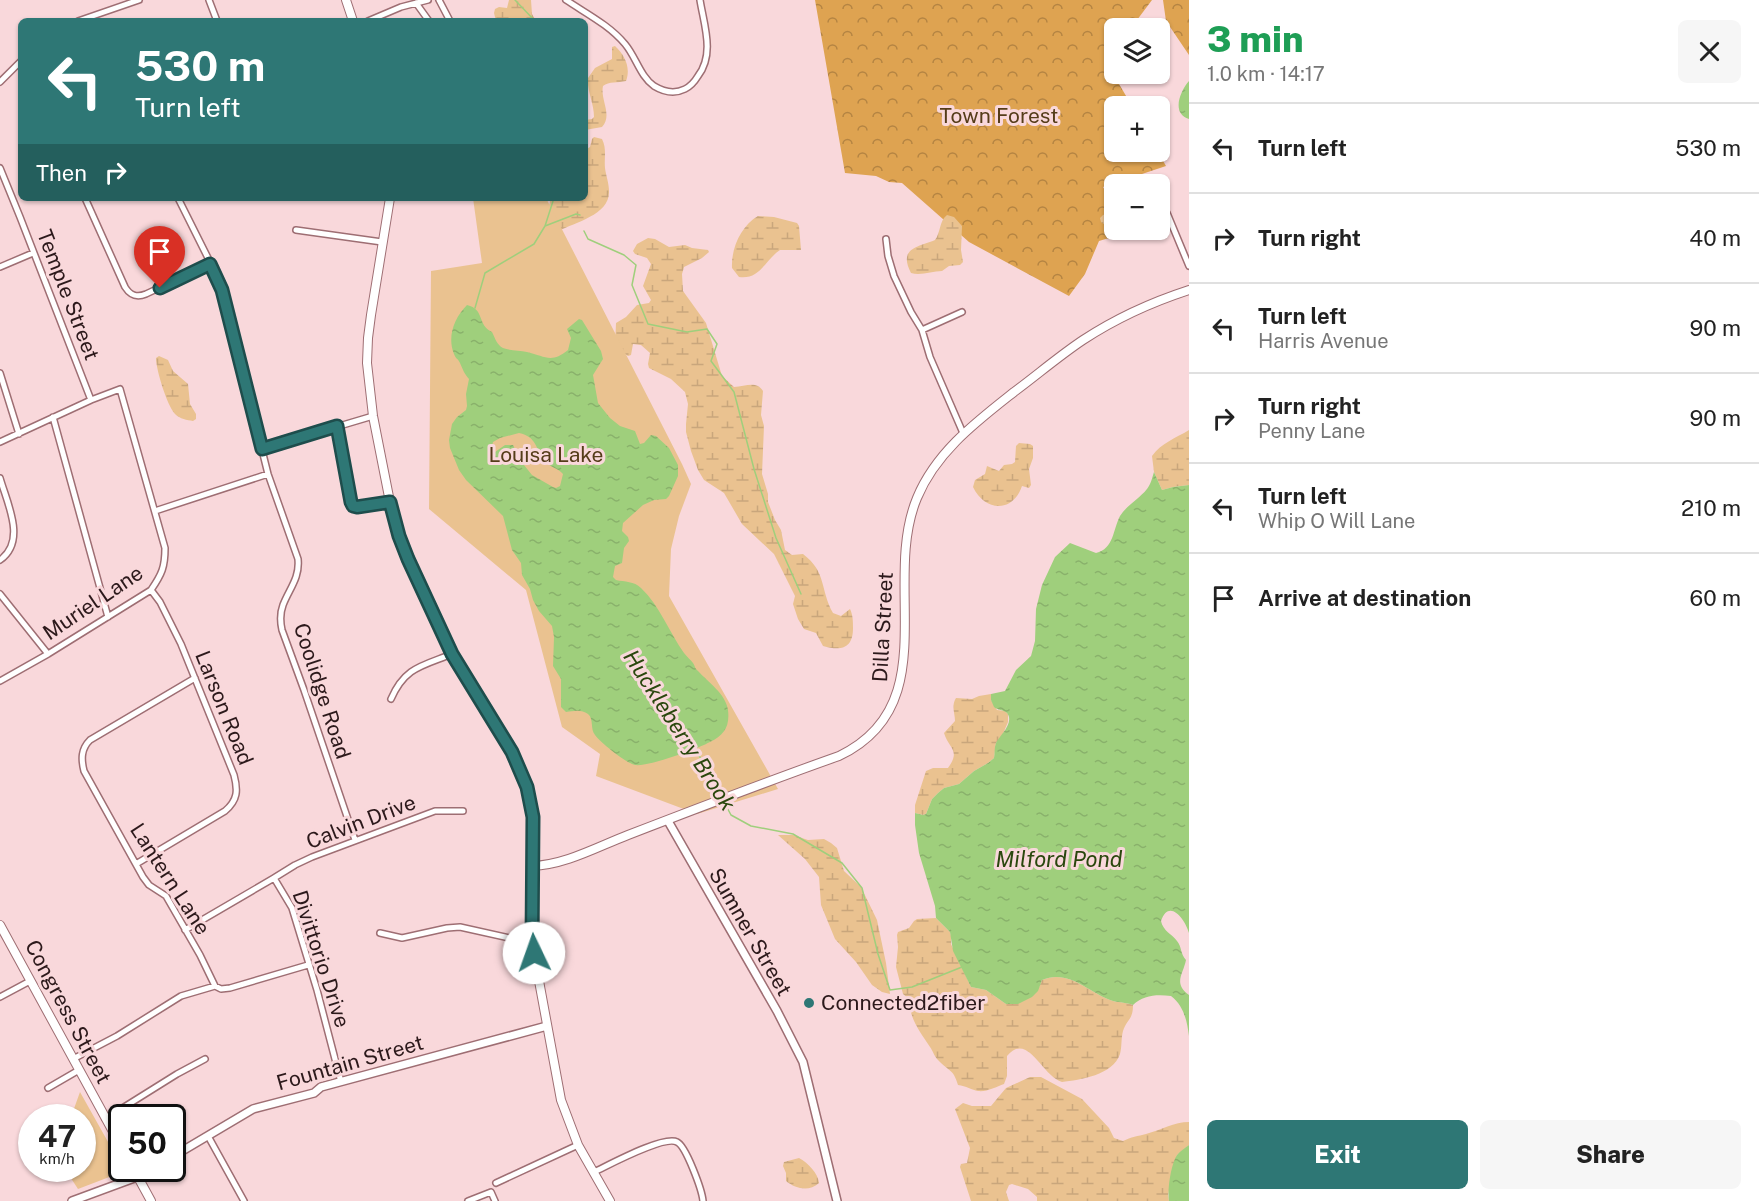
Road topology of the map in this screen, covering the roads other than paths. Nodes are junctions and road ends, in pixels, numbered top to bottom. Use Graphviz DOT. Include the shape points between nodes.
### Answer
graph roads {
  1 [pos="139,0"];
  2 [pos="209,0"];
  3 [pos="346,0"];
  4 [pos="429,0"];
  5 [pos="440,0"];
  6 [pos="566,0"];
  7 [pos="700,0"];
  8 [pos="416,3"];
  9 [pos="87,18"];
  10 [pos="216,18"];
  11 [pos="352,18"];
  12 [pos="375,18"];
  13 [pos="427,18"];
  14 [pos="449,18"];
  15 [pos="18,64"];
  16 [pos="0,82"];
  17 [pos="0,168"];
  18 [pos="2,180"];
  19 [pos="86,201"];
  20 [pos="179,201"];
  21 [pos="389,201"];
  22 [pos="1170,220"];
  23 [pos="296,230"];
  24 [pos="886,238"];
  25 [pos="382,242"];
  26 [pos="33,253"];
  27 [pos="210,264"];
  28 [pos="1189,266"];
  29 [pos="0,267"];
  30 [pos="1189,290"];
  31 [pos="962,312"];
  32 [pos="922,330"];
  33 [pos="0,373"];
  34 [pos="91,400"];
  35 [pos="373,416"];
  36 [pos="53,417"];
  37 [pos="337,426"];
  38 [pos="963,433"];
  39 [pos="18,434"];
  40 [pos="0,442"];
  41 [pos="262,449"];
  42 [pos="268,474"];
  43 [pos="0,478"];
  44 [pos="390,502"];
  45 [pos="155,511"];
  46 [pos="0,560"];
  47 [pos="151,590"];
  48 [pos="0,594"];
  49 [pos="108,617"];
  50 [pos="48,654"];
  51 [pos="452,654"];
  52 [pos="195,678"];
  53 [pos="0,681"];
  54 [pos="391,699"];
  55 [pos="463,811"];
  56 [pos="668,821"];
  57 [pos="355,840"];
  58 [pos="136,864"];
  59 [pos="532,866"];
  60 [pos="274,878"];
  61 [pos="0,925"];
  62 [pos="185,930"];
  63 [pos="380,933"];
  64 [pos="532,943"];
  65 [pos="308,966"];
  66 [pos="30,981"];
  67 [pos="215,986"];
  68 [pos="0,998"];
  69 [pos="547,1026"];
  70 [pos="73,1059"];
  71 [pos="205,1059"];
  72 [pos="79,1070"];
  73 [pos="341,1082"];
  74 [pos="48,1088"];
  75 [pos="105,1119"];
  76 [pos="108,1124"];
  77 [pos="208,1136"];
  78 [pos="578,1145"];
  79 [pos="186,1149"];
  80 [pos="594,1172"];
  81 [pos="123,1182"];
  82 [pos="140,1182"];
  83 [pos="496,1183"];
  84 [pos="72,1201"];
  85 [pos="151,1201"];
  86 [pos="244,1201"];
  87 [pos="468,1201"];
  88 [pos="495,1201"];
  89 [pos="610,1201"];
  90 [pos="703,1201"];
  91 [pos="837,1201"];
  1 -- 9 [label="street"];
  2 -- 10 [label="street"];
  3 -- 11 [label="main road"];
  4 -- 8 [label="street"];
  5 -- 14 [label="street"];
  6 -- 7 [label="street" via="613,30 651,83 673,92 688,87 706,62 708,45"];
  8 -- 12 [label="street"];
  8 -- 13 [label="street"];
  15 -- 16 [label="street"];
  17 -- 18 [label="street, Temple Street"];
  18 -- 26 [label="street, Temple Street"];
  19 -- 27 [label="street" via="130,294 143,296"];
  20 -- 27 [label="street, Coolidge Road"];
  21 -- 25 [label="main road"];
  22 -- 28 [label="street"];
  23 -- 25 [label="street"];
  24 -- 32 [label="street" via="894,276"];
  25 -- 35 [label="main road" via="368,338"];
  26 -- 29 [label="street"];
  26 -- 34 [label="street, Temple Street"];
  27 -- 41 [label="street, Coolidge Road" via="222,290"];
  30 -- 38 [label="main road, Dilla Street" via="1082,341"];
  31 -- 32 [label="street"];
  32 -- 38 [label="street"];
  33 -- 39 [label="street"];
  34 -- 36 [label="street"];
  34 -- 45 [label="street, Muriel Lane" via="120,389"];
  35 -- 37 [label="street"];
  35 -- 44 [label="main road"];
  36 -- 39 [label="street"];
  36 -- 49 [label="street"];
  37 -- 41 [label="street"];
  37 -- 44 [label="street" via="353,506"];
  38 -- 56 [label="main road, Dilla Street" via="928,476 910,518 904,564 901,683 891,708 875,730 849,752"];
  39 -- 40 [label="street"];
  41 -- 42 [label="street, Coolidge Road"];
  42 -- 45 [label="street"];
  42 -- 57 [label="street, Coolidge Road" via="298,563 296,581 282,607 282,630"];
  43 -- 46 [label="street" via="14,543"];
  44 -- 51 [label="main road" via="408,559"];
  45 -- 47 [label="street, Muriel Lane" via="165,562"];
  47 -- 49 [label="street, Muriel Lane"];
  47 -- 52 [label="street, Larson Road" via="167,615"];
  48 -- 50 [label="street"];
  49 -- 50 [label="street, Muriel Lane"];
  50 -- 53 [label="street, Muriel Lane"];
  51 -- 54 [label="street" via="405,676"];
  51 -- 59 [label="main road" via="512,752 527,787 533,817"];
  52 -- 58 [label="street, Larson Road" via="234,775 237,795 225,811"];
  52 -- 58 [label="street, Lantern Lane" via="93,738 83,750 84,771"];
  55 -- 57 [label="street, Calvin Drive" via="435,811"];
  56 -- 59 [label="main road, Dilla Street" via="551,864"];
  56 -- 91 [label="street, Sumner Street" via="802,1061"];
  57 -- 60 [label="street, Calvin Drive"];
  58 -- 62 [label="street, Lantern Lane" via="149,885 166,896"];
  59 -- 64 [label="main road"];
  60 -- 62 [label="street, Divittorio Drive"];
  60 -- 65 [label="street, Divittorio Drive" via="292,908"];
  61 -- 66 [label="main road, Congress Street"];
  62 -- 67 [label="street, Lantern Lane"];
  63 -- 64 [label="street" via="402,938 460,927"];
  64 -- 69 [label="main road"];
  65 -- 67 [label="street" via="230,988"];
  65 -- 73 [label="street, Divittorio Drive"];
  66 -- 68 [label="street"];
  66 -- 70 [label="main road, Congress Street"];
  67 -- 70 [label="street" via="181,996"];
  69 -- 73 [label="street, Fountain Street"];
  69 -- 78 [label="main road" via="561,1100"];
  70 -- 72 [label="main road, Congress Street"];
  71 -- 75 [label="street"];
  72 -- 74 [label="street"];
  72 -- 75 [label="main road, Congress Street"];
  73 -- 77 [label="street, Fountain Street" via="253,1109"];
  75 -- 76 [label="main road, Congress Street"];
  77 -- 79 [label="street, Fountain Street"];
  77 -- 86 [label="street"];
  78 -- 80 [label="main road"];
  78 -- 83 [label="street"];
  80 -- 89 [label="main road"];
  80 -- 90 [label="street" via="650,1146 675,1141 692,1165"];
  81 -- 84 [label="street"];
  82 -- 85 [label="main road"];
  87 -- 88 [label="street" via="491,1192"];
}
